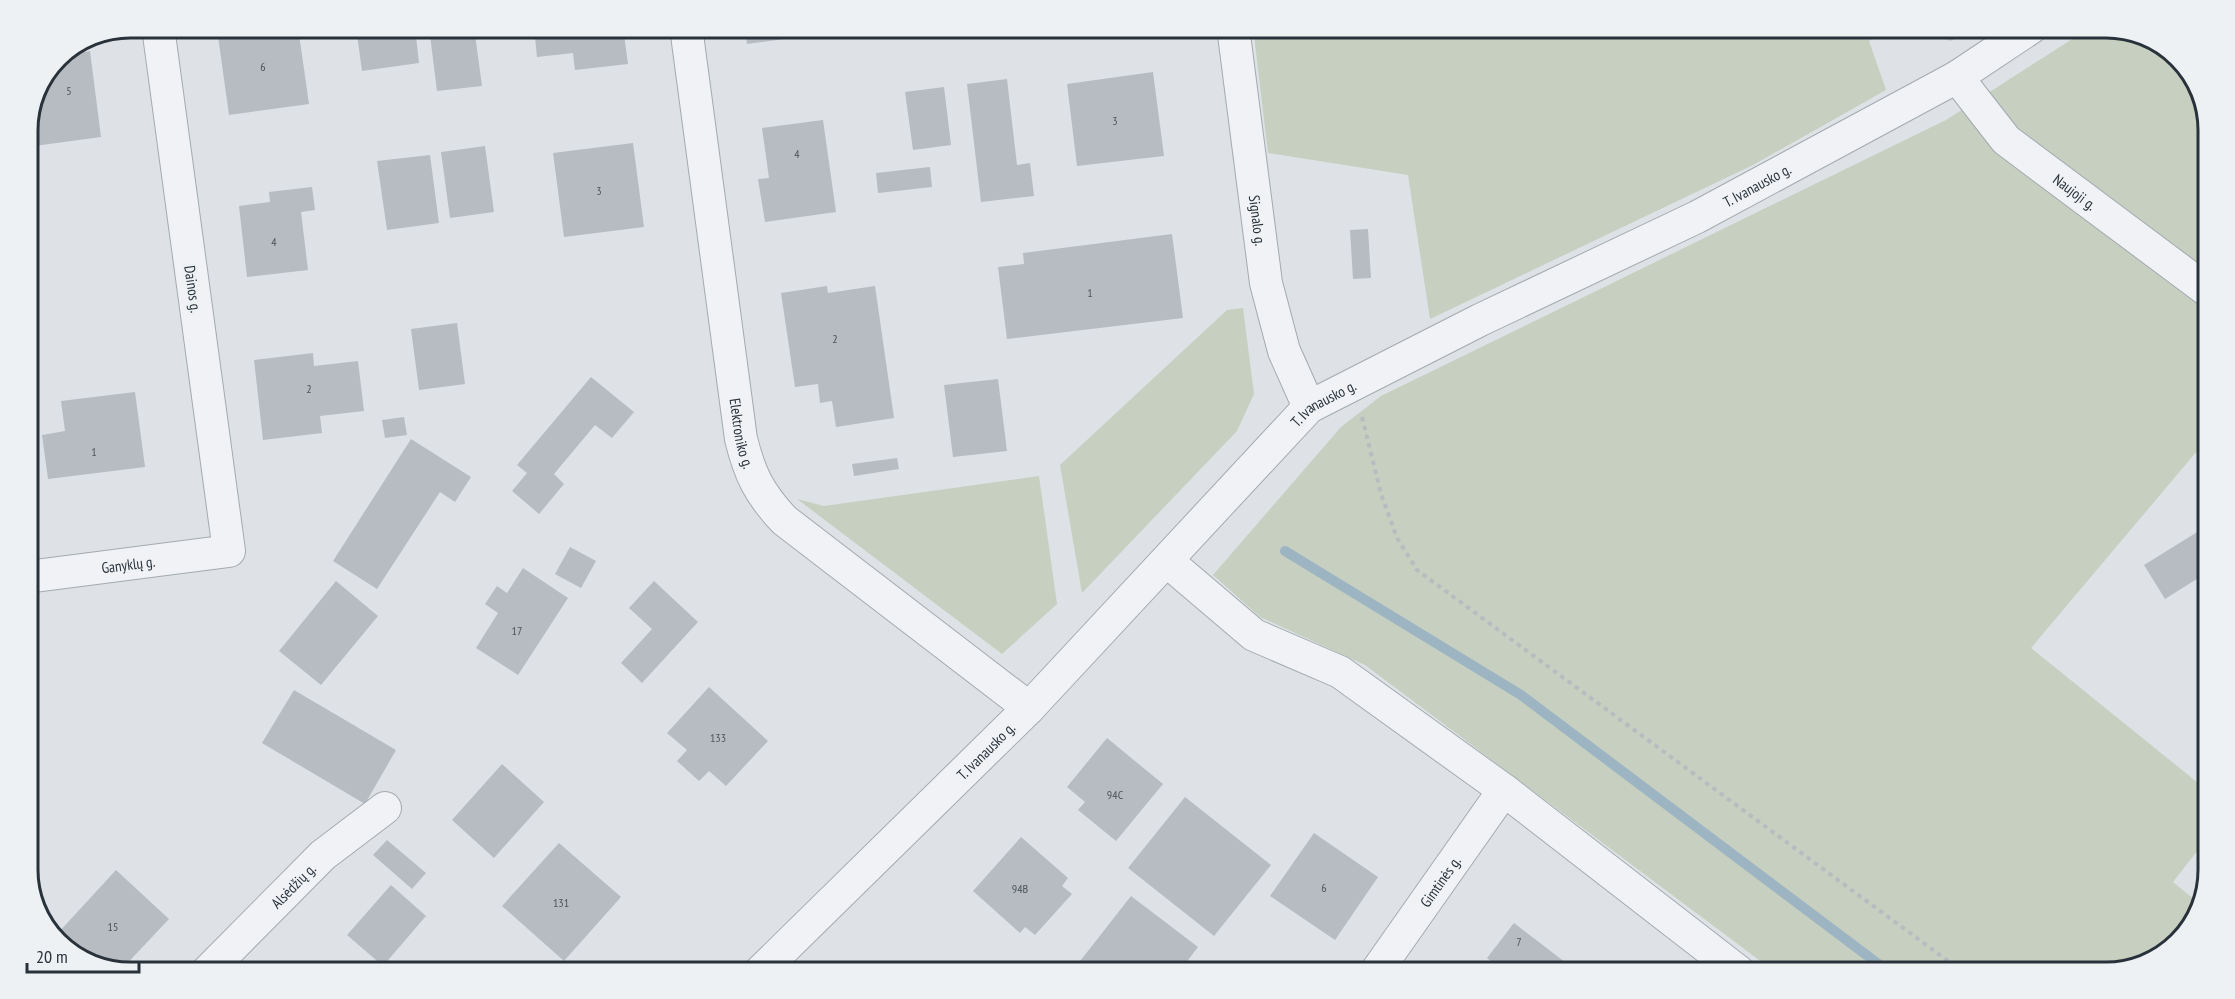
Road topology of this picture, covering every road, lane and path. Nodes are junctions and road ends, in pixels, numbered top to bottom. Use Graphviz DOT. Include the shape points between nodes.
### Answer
graph roads {
  1 [pos="159,37"];
  2 [pos="687,37"];
  3 [pos="1234,37"];
  4 [pos="2017,37"];
  5 [pos="1957,77"];
  6 [pos="2197,283"];
  7 [pos="1352,385"];
  8 [pos="1309,407"];
  9 [pos="229,551"];
  10 [pos="1167,561"];
  11 [pos="38,576"];
  12 [pos="1029,708"];
  13 [pos="1504,790"];
  14 [pos="385,808"];
  15 [pos="217,962"];
  16 [pos="770,962"];
  17 [pos="1383,962"];
  18 [pos="1726,962"];
  19 [pos="1949,962"];
  1 -- 9 [label="street, Dainos g."];
  2 -- 12 [label="street, Elektroniko g." via="741,439 749,472 764,498 784,520"];
  3 -- 8 [label="street, Signalo g." via="1266,283 1284,351"];
  4 -- 5 [label="street, T. Ivanausko g."];
  5 -- 6 [label="street, Naujoji g." via="2006,140"];
  5 -- 7 [label="street, T. Ivanausko g." via="1697,217"];
  7 -- 8 [label="street, T. Ivanausko g."];
  7 -- 19 [label="path" via="1381,494 1397,538 1417,570"];
  8 -- 10 [label="street, T. Ivanausko g."];
  9 -- 11 [label="street, Ganyklų g."];
  10 -- 12 [label="street, T. Ivanausko g."];
  10 -- 13 [label="street" via="1254,635 1340,672"];
  12 -- 16 [label="street, T. Ivanausko g."];
  13 -- 17 [label="street, Gimtinės g."];
  13 -- 18 [label="street"];
  14 -- 15 [label="street, Alsėdžių g." via="323,855"];
}
